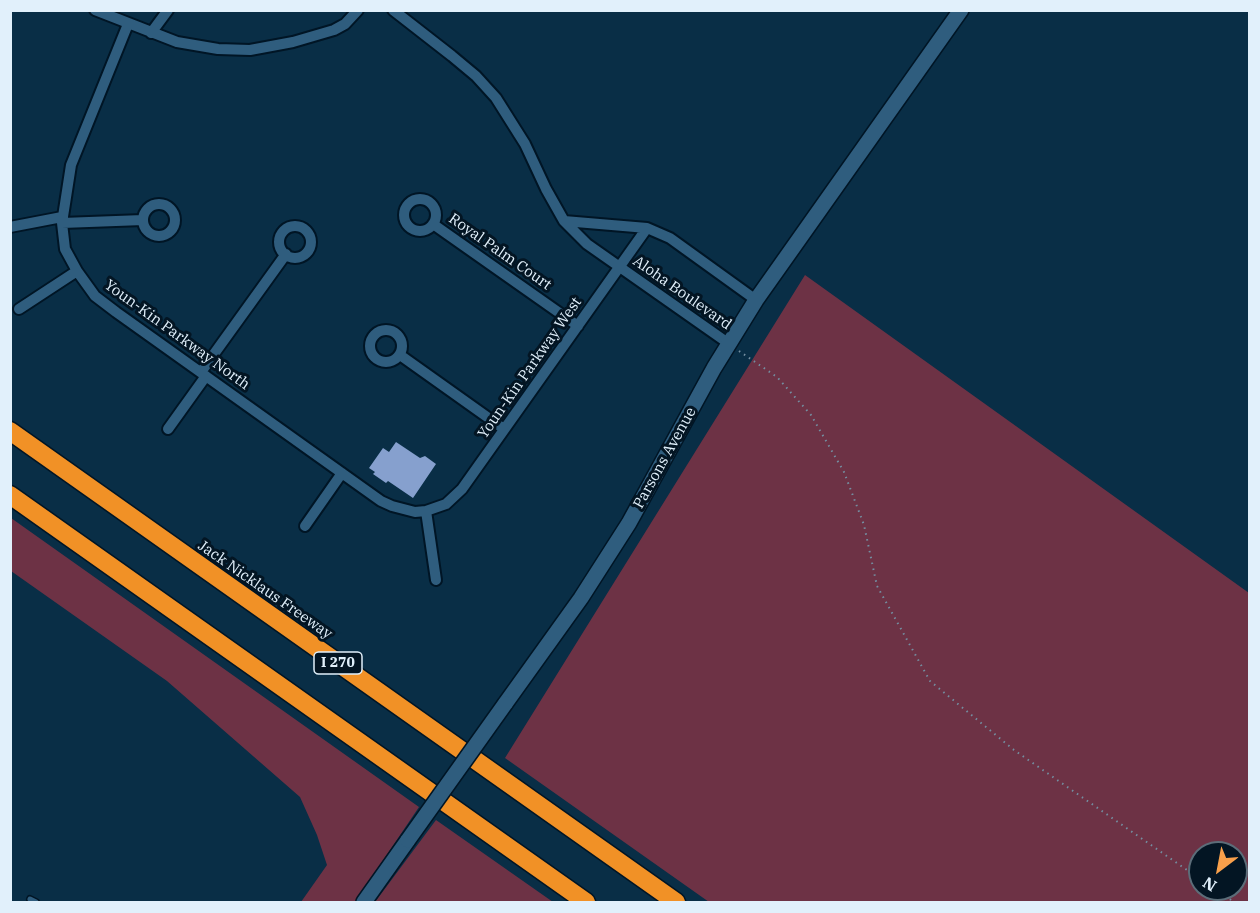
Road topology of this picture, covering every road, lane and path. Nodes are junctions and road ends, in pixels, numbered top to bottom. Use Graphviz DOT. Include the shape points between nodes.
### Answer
graph roads {
  1 [pos="95,10"];
  2 [pos="168,10"];
  3 [pos="358,10"];
  4 [pos="393,10"];
  5 [pos="961,10"];
  6 [pos="128,24"];
  7 [pos="152,33"];
  8 [pos="62,220"];
  9 [pos="143,220"];
  10 [pos="564,221"];
  11 [pos="433,224"];
  12 [pos="10,227"];
  13 [pos="647,228"];
  14 [pos="286,254"];
  15 [pos="619,267"];
  16 [pos="76,271"];
  17 [pos="756,300"];
  18 [pos="19,309"];
  19 [pos="578,326"];
  20 [pos="728,344"];
  21 [pos="400,355"];
  22 [pos="204,374"];
  23 [pos="168,429"];
  24 [pos="504,429"];
  25 [pos="10,431"];
  26 [pos="342,473"];
  27 [pos="10,495"];
  28 [pos="426,511"];
  29 [pos="305,526"];
  30 [pos="436,579"];
  31 [pos="1188,871"];
  32 [pos="30,899"];
  33 [pos="675,902"];
  34 [pos="36,903"];
  35 [pos="364,903"];
  36 [pos="586,903"];
  1 -- 6 [label="street"];
  2 -- 7 [label="street"];
  3 -- 7 [label="street" via="334,30 250,50 198,47"];
  4 -- 10 [label="street, Aloha Boulevard" via="476,76 496,98 521,136"];
  5 -- 17 [label="street, Parsons Avenue"];
  6 -- 7 [label="street"];
  6 -- 8 [label="street, Youn-Kin Parkway North" via="71,165"];
  8 -- 9 [label="street"];
  8 -- 12 [label="street"];
  8 -- 16 [label="street, Youn-Kin Parkway North" via="65,249"];
  10 -- 13 [label="street"];
  10 -- 15 [label="street, Aloha Boulevard"];
  11 -- 19 [label="street, Royal Palm Court"];
  13 -- 15 [label="street, Youn-Kin Parkway West"];
  13 -- 17 [label="street" via="669,238"];
  14 -- 22 [label="street"];
  15 -- 19 [label="street, Youn-Kin Parkway West"];
  15 -- 20 [label="street, Aloha Boulevard"];
  16 -- 18 [label="street"];
  16 -- 22 [label="street, Youn-Kin Parkway North" via="95,296"];
  17 -- 20 [label="street, Parsons Avenue"];
  19 -- 24 [label="street, Youn-Kin Parkway West"];
  20 -- 31 [label="path" via="777,377 811,415 844,472 864,525 877,586 930,681 1014,750"];
  20 -- 35 [label="street, Parsons Avenue, bridge" via="629,524 581,598"];
  21 -- 24 [label="street"];
  22 -- 23 [label="street"];
  22 -- 26 [label="street, Youn-Kin Parkway North"];
  24 -- 28 [label="street, Youn-Kin Parkway West" via="455,497"];
  25 -- 33 [label="highway, Jack Nicklaus Freeway / I 270"];
  26 -- 28 [label="street, Youn-Kin Parkway North" via="392,506"];
  26 -- 29 [label="street"];
  27 -- 36 [label="highway"];
  28 -- 30 [label="street"];
  32 -- 34 [label="lane"];
}
